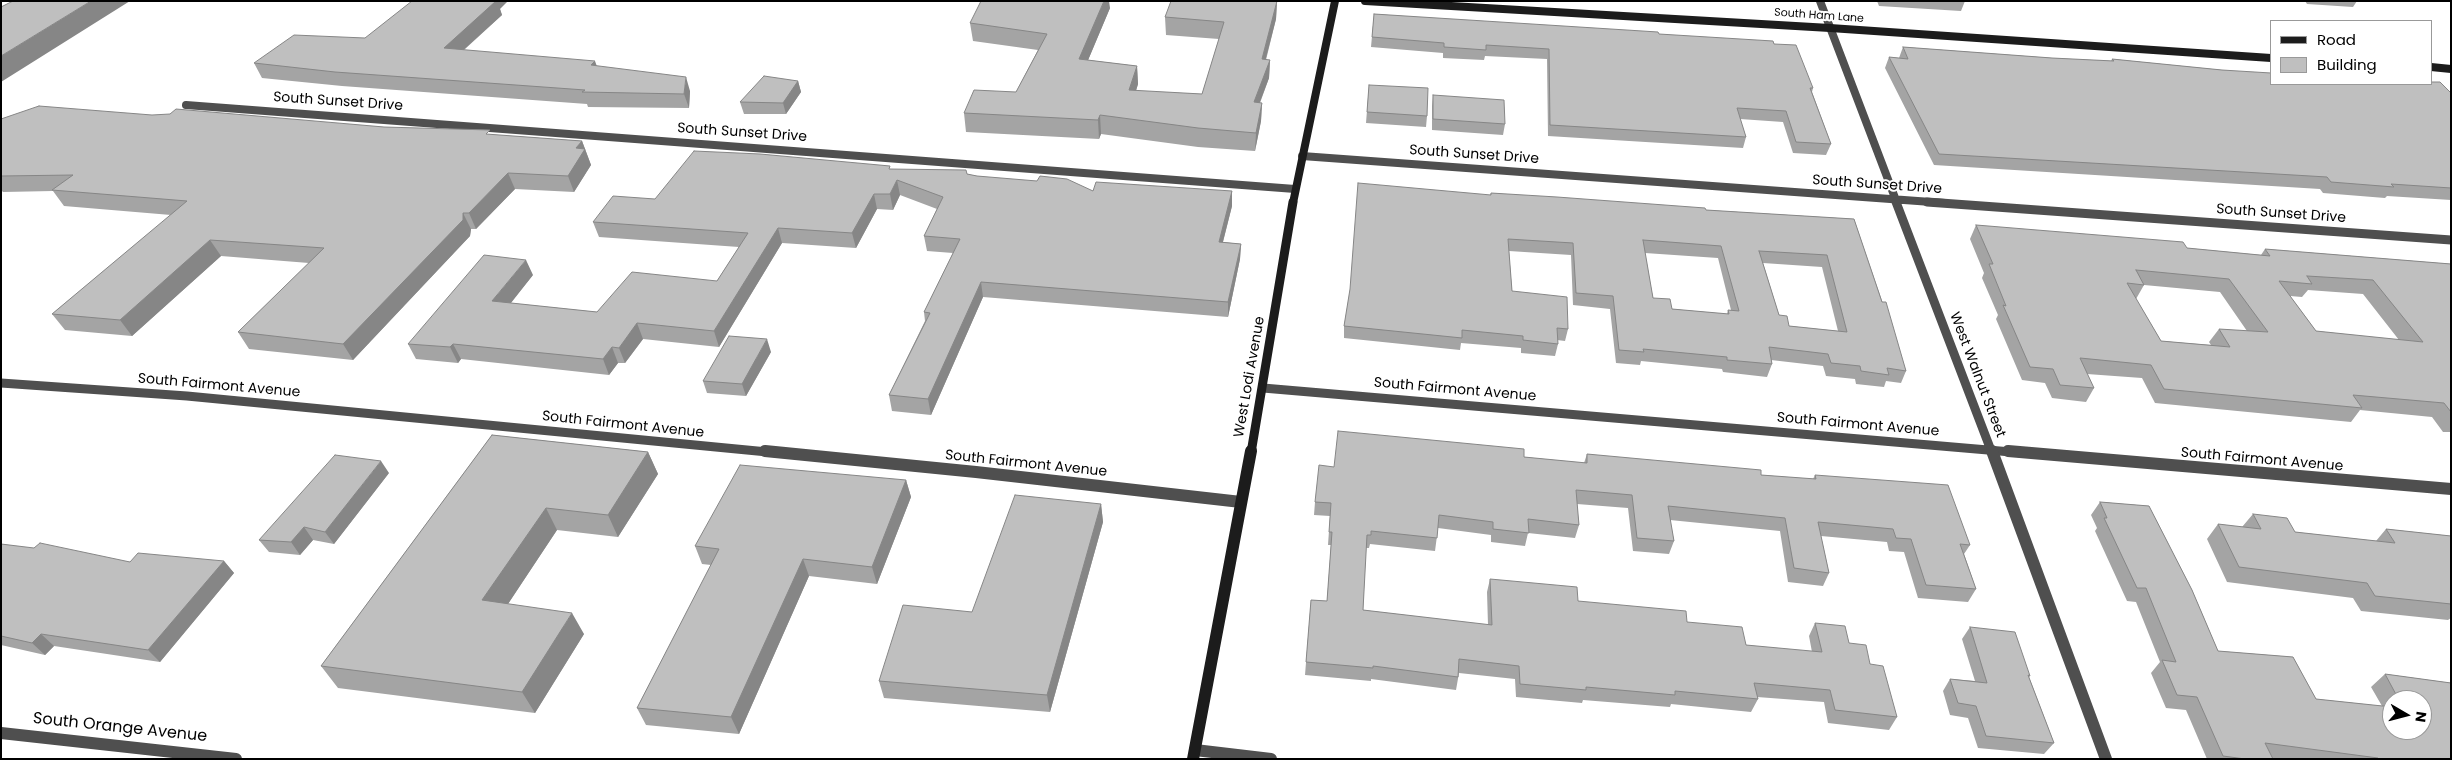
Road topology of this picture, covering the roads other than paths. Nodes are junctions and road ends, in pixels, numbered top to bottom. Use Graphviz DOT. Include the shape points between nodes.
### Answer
graph roads {
  1 [pos="1335,1"];
  2 [pos="1365,1"];
  3 [pos="1820,1"];
  4 [pos="1830,28"];
  5 [pos="2270,58"];
  6 [pos="2432,68"];
  7 [pos="2451,69"];
  8 [pos="186,104"];
  9 [pos="1302,156"];
  10 [pos="1295,189"];
  11 [pos="1894,200"];
  12 [pos="2451,240"];
  13 [pos="1,383"];
  14 [pos="1263,388"];
  15 [pos="1991,450"];
  16 [pos="2451,489"];
  17 [pos="1241,502"];
  18 [pos="1,733"];
  19 [pos="1194,754"];
  20 [pos="236,759"];
  21 [pos="1272,759"];
  22 [pos="2106,759"];
  1 -- 9 [label="main road, West Lodi Avenue"];
  2 -- 4 [label="main road, South Ham Lane"];
  3 -- 4 [label="street, West Walnut Street"];
  4 -- 5 [label="main road, South Ham Lane"];
  4 -- 11 [label="street, West Walnut Street"];
  6 -- 7 [label="main road"];
  8 -- 10 [label="street, South Sunset Drive"];
  9 -- 10 [label="main road, West Lodi Avenue"];
  9 -- 11 [label="street, South Sunset Drive"];
  10 -- 14 [label="main road, West Lodi Avenue"];
  11 -- 12 [label="street, South Sunset Drive"];
  11 -- 15 [label="street, West Walnut Street"];
  13 -- 17 [label="street, South Fairmont Avenue" via="425,418 976,472"];
  14 -- 15 [label="street, South Fairmont Avenue"];
  14 -- 17 [label="main road, West Lodi Avenue"];
  15 -- 16 [label="street, South Fairmont Avenue"];
  15 -- 22 [label="street, West Walnut Street"];
  17 -- 19 [label="main road, West Lodi Avenue"];
  18 -- 20 [label="street, South Orange Avenue"];
  19 -- 21 [label="street"];
}
